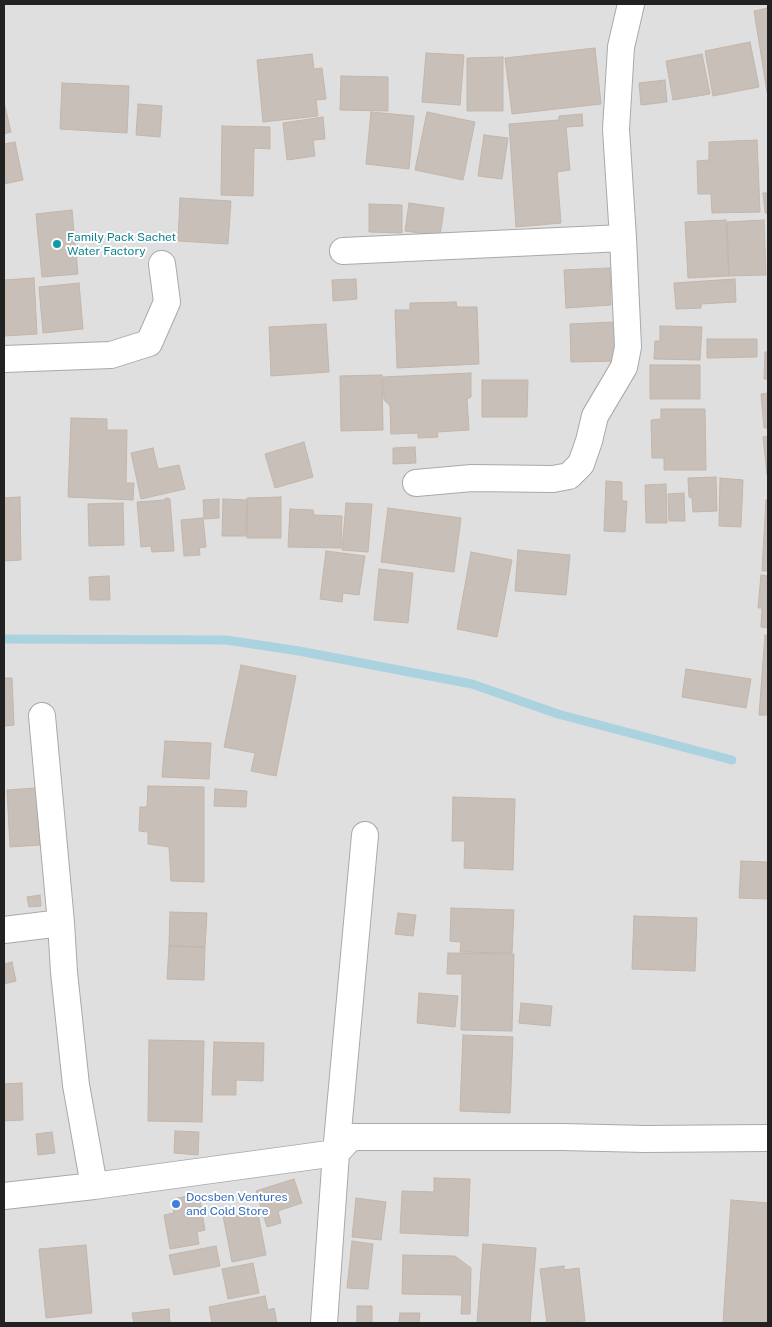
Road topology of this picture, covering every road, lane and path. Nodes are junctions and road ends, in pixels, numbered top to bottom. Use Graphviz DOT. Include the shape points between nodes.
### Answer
graph roads {
  1 [pos="631,4"];
  2 [pos="623,238"];
  3 [pos="343,251"];
  4 [pos="162,264"];
  5 [pos="4,359"];
  6 [pos="416,483"];
  7 [pos="42,716"];
  8 [pos="365,835"];
  9 [pos="62,923"];
  10 [pos="4,930"];
  11 [pos="768,1138"];
  12 [pos="336,1153"];
  13 [pos="94,1186"];
  14 [pos="4,1196"];
  15 [pos="324,1323"];
  1 -- 2 [label="street" via="621,47 616,129"];
  2 -- 3 [label="street"];
  2 -- 6 [label="street" via="628,347 624,367 595,416 581,464 569,476 553,479 472,478"];
  4 -- 5 [label="street" via="167,302 149,343 111,354"];
  7 -- 9 [label="street"];
  8 -- 12 [label="street"];
  9 -- 10 [label="street"];
  9 -- 13 [label="street" via="76,1085"];
  11 -- 12 [label="street" via="351,1137"];
  12 -- 13 [label="street"];
  12 -- 15 [label="street"];
  13 -- 14 [label="street"];
}
